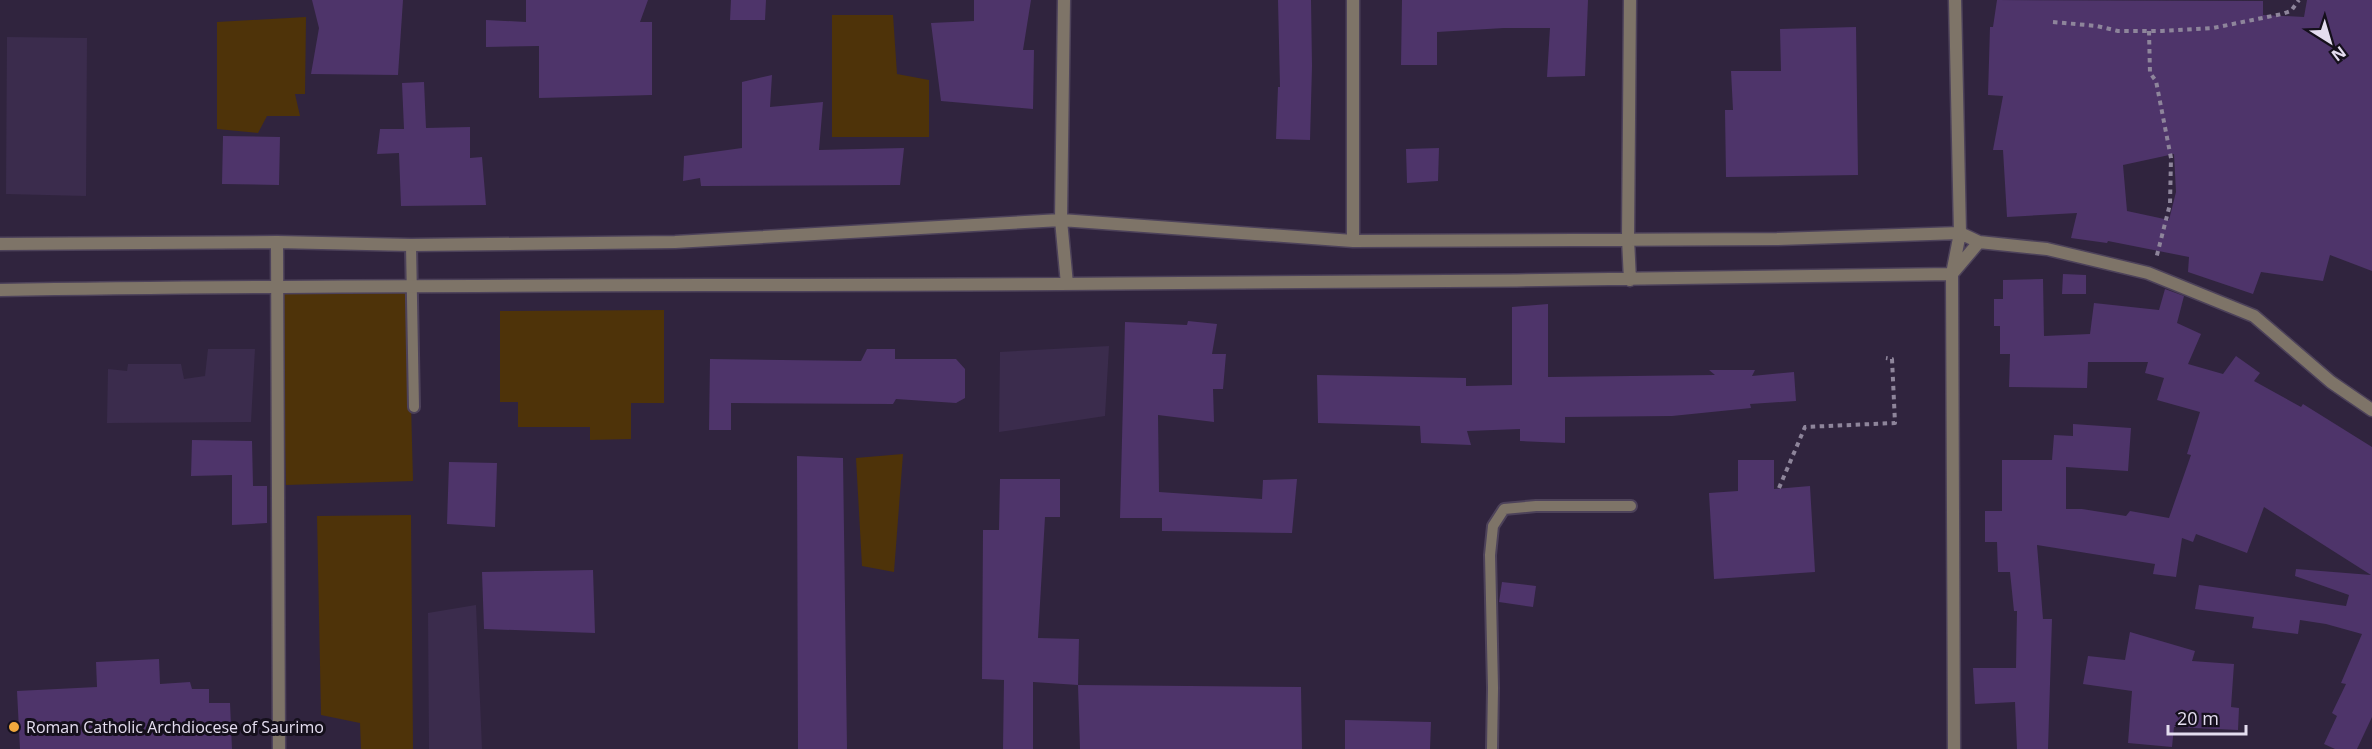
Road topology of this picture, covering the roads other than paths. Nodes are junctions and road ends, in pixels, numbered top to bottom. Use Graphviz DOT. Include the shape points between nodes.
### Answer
graph roads {
  1 [pos="1064,0"];
  2 [pos="1353,0"];
  3 [pos="1630,0"];
  4 [pos="1955,0"];
  5 [pos="1061,220"];
  6 [pos="1960,233"];
  7 [pos="1628,239"];
  8 [pos="1353,241"];
  9 [pos="277,242"];
  10 [pos="1979,242"];
  11 [pos="0,244"];
  12 [pos="411,245"];
  13 [pos="1952,274"];
  14 [pos="1630,280"];
  15 [pos="1067,284"];
  16 [pos="276,285"];
  17 [pos="412,286"];
  18 [pos="0,290"];
  19 [pos="414,407"];
  20 [pos="2372,410"];
  21 [pos="1630,506"];
  22 [pos="279,749"];
  23 [pos="1492,749"];
  24 [pos="1954,749"];
  1 -- 5 [label="street"];
  2 -- 8 [label="street"];
  3 -- 7 [label="street"];
  4 -- 6 [label="street"];
  5 -- 8 [label="street"];
  5 -- 12 [label="street" via="675,242"];
  5 -- 15 [label="street"];
  6 -- 7 [label="street"];
  6 -- 10 [label="street"];
  6 -- 13 [label="street"];
  7 -- 8 [label="street"];
  7 -- 14 [label="street"];
  9 -- 11 [label="street"];
  9 -- 12 [label="street"];
  9 -- 16 [label="street"];
  10 -- 13 [label="street"];
  10 -- 20 [label="street" via="2047,249 2148,273 2254,316 2331,382"];
  12 -- 17 [label="lane"];
  13 -- 14 [label="street"];
  13 -- 24 [label="street"];
  14 -- 15 [label="street"];
  15 -- 17 [label="street"];
  16 -- 17 [label="street"];
  16 -- 18 [label="street"];
  16 -- 22 [label="street"];
  17 -- 19 [label="lane"];
  21 -- 23 [label="lane" via="1504,509 1493,526"];
}
